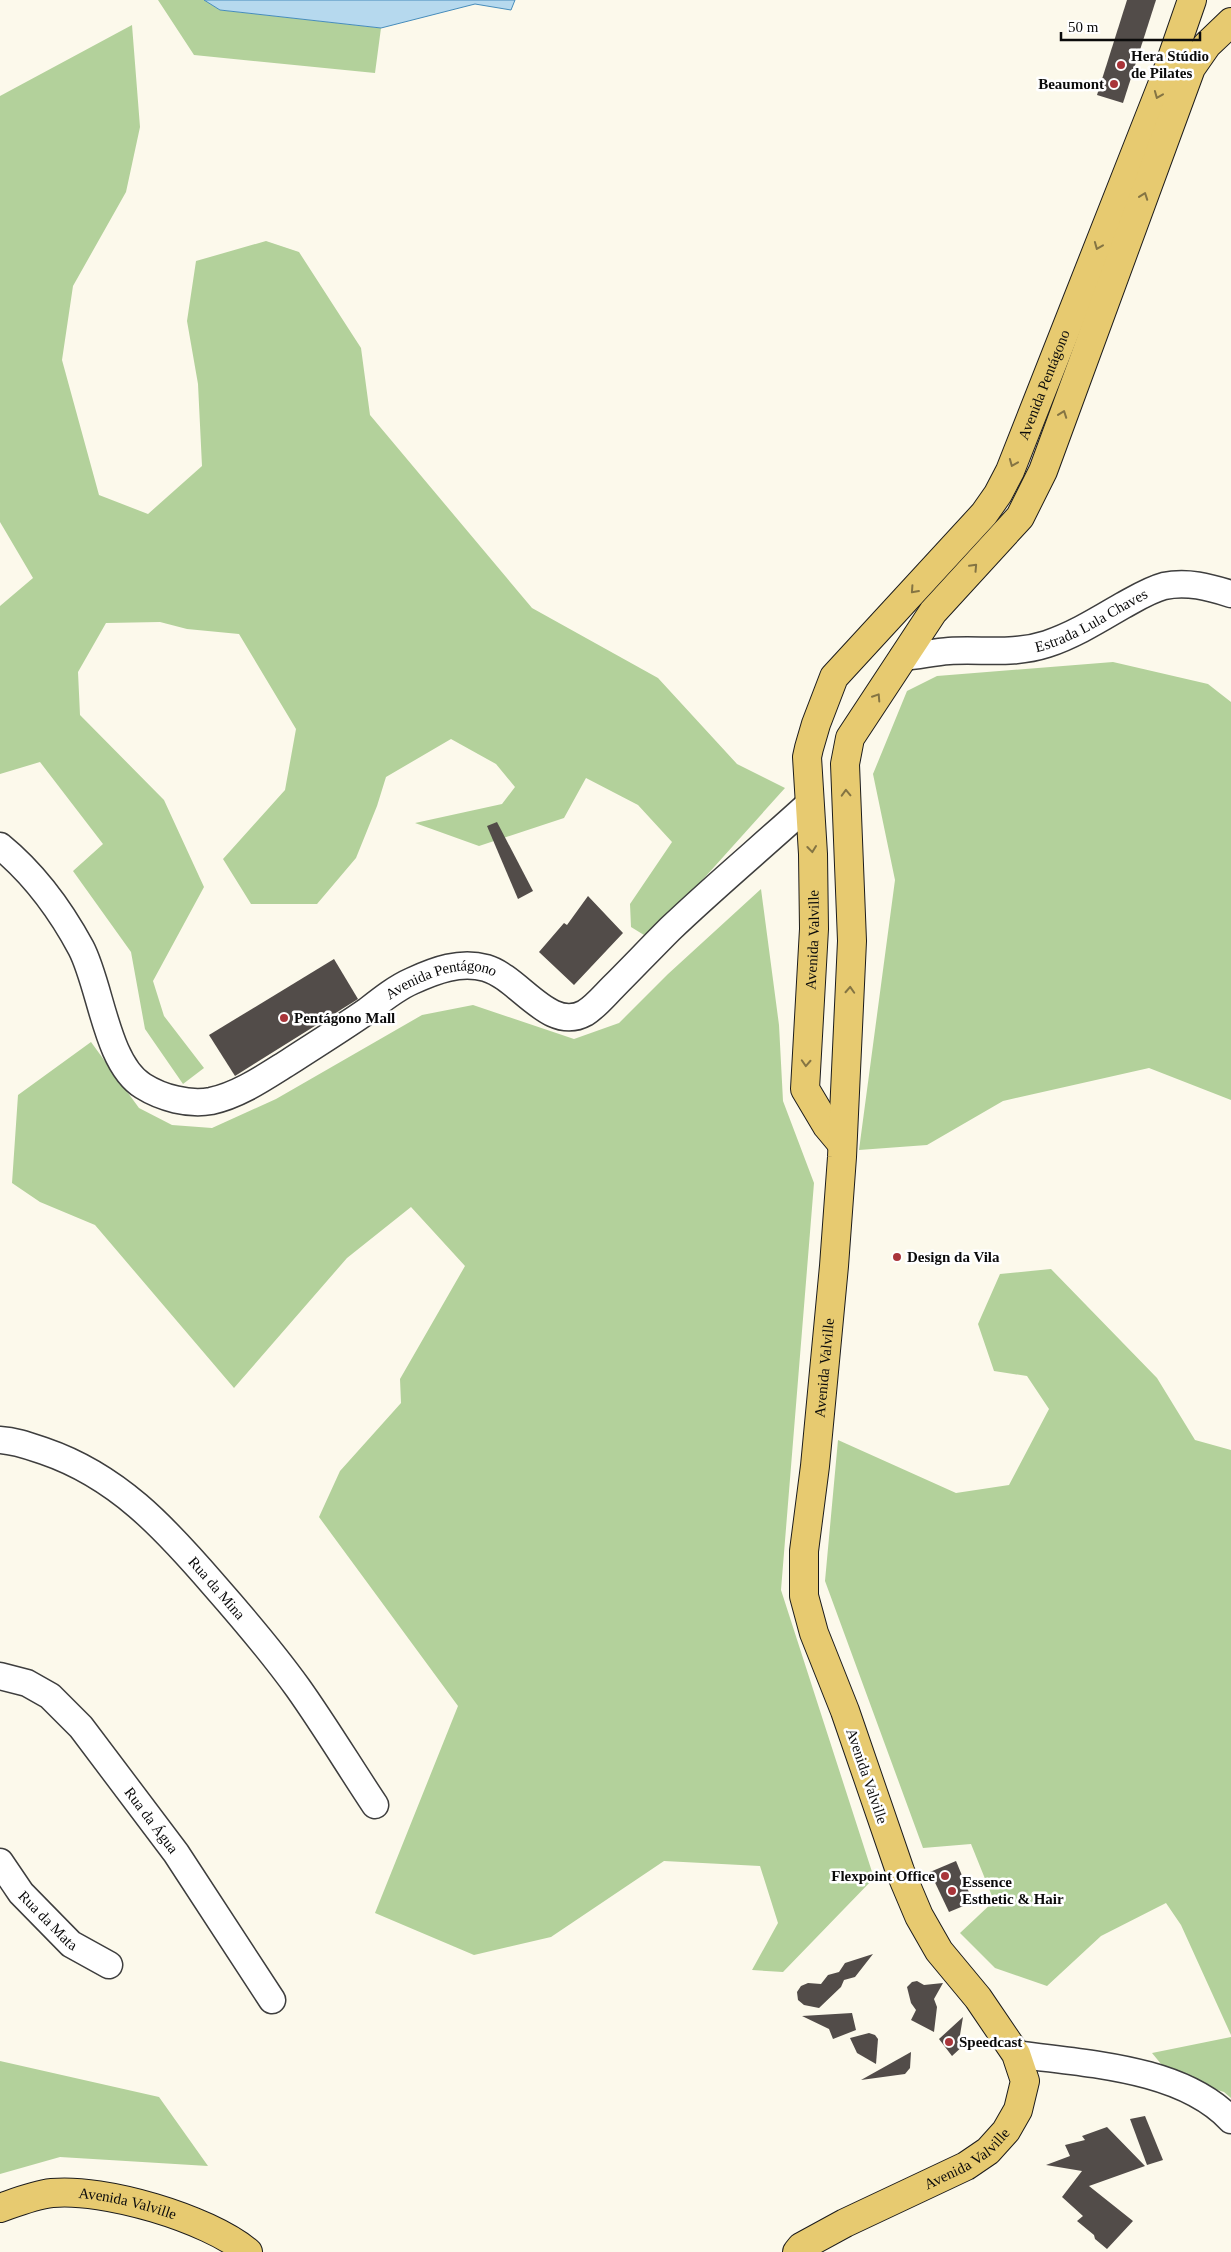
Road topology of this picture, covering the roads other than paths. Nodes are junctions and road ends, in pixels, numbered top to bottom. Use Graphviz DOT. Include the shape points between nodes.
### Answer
graph roads {
  1 [pos="1192,0"];
  2 [pos="1231,22"];
  3 [pos="1231,594"];
  4 [pos="934,612"];
  5 [pos="948,652"];
  6 [pos="903,657"];
  7 [pos="816,724"];
  8 [pos="850,738"];
  9 [pos="807,757"];
  10 [pos="845,764"];
  11 [pos="809,804"];
  12 [pos="0,846"];
  13 [pos="810,1000"];
  14 [pos="848,1028"];
  15 [pos="842,1144"];
  16 [pos="0,1440"];
  17 [pos="0,1676"];
  18 [pos="375,1805"];
  19 [pos="0,1862"];
  20 [pos="108,1965"];
  21 [pos="272,2000"];
  22 [pos="1016,2054"];
  23 [pos="1231,2120"];
  24 [pos="0,2208"];
  25 [pos="248,2252"];
  26 [pos="797,2252"];
  1 -- 7 [label="main road, Avenida Pentágono, one-way" via="1010,471 984,514 834,677"];
  4 -- 2 [label="main road, Avenida Pentágono, one-way" via="1020,517 1042,471 1191,68 1207,45"];
  3 -- 5 [label="street, Estrada Lula Chaves" via="1185,584 1163,586 1048,644 997,653"];
  4 -- 5 [label="street" via="935,638"];
  4 -- 6 [label="main road, Avenida Pentágono"];
  5 -- 6 [label="street, Estrada Lula Chaves"];
  8 -- 6 [label="main road, Avenida Pentágono, one-way"];
  7 -- 8 [label="main road" via="823,718 836,718 848,727"];
  7 -- 9 [label="main road, Avenida Valville"];
  8 -- 10 [label="main road, Avenida Valville"];
  9 -- 10 [label="main road" via="822,769 835,769"];
  9 -- 11 [label="main road, Avenida Valville"];
  14 -- 10 [label="main road, Avenida Valville, one-way" via="852,941"];
  11 -- 12 [label="street, Avenida Pentágono" via="672,928 584,1014 563,1018 553,1014 516,984 486,968 467,965 439,969 403,985 337,1032 260,1080 210,1101 170,1099 141,1086 126,1069 111,1037 82,950 50,900 16,859"];
  11 -- 13 [label="main road, Avenida Valville, one-way" via="814,929"];
  13 -- 14 [label="main road" via="817,1026 831,1033"];
  13 -- 15 [label="main road, Avenida Valville, one-way" via="805,1089"];
  14 -- 15 [label="main road, Avenida Valville"];
  15 -- 22 [label="main road, Avenida Valville" via="822,1406 804,1551 804,1596 814,1633 919,1916 939,1951 978,1998"];
  16 -- 18 [label="street, Rua da Mina" via="16,1441 66,1459 112,1484 178,1543 232,1604 298,1688"];
  17 -- 21 [label="street, Rua da Água" via="27,1683 50,1696 81,1727 176,1853"];
  19 -- 20 [label="street, Rua da Mata" via="21,1893 71,1944"];
  22 -- 23 [label="street" via="1101,2066 1166,2081 1220,2109"];
  22 -- 26 [label="main road, Avenida Valville" via="1025,2081 1018,2110 1006,2131 988,2151 966,2166 845,2223"];
  24 -- 25 [label="main road, Avenida Valville" via="52,2194 79,2193 109,2198 156,2209 202,2226"];
}
